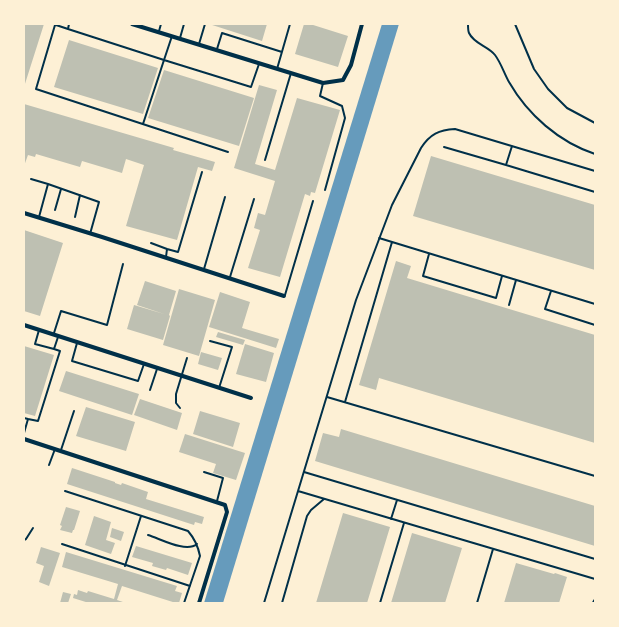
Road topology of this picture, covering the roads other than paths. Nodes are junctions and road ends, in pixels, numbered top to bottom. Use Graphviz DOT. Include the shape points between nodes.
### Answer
graph roads {
  1 [pos="55,24"];
  2 [pos="69,24"];
  3 [pos="132,24"];
  4 [pos="161,24"];
  5 [pos="184,24"];
  6 [pos="204,24"];
  7 [pos="290,24"];
  8 [pos="362,24"];
  9 [pos="468,24"];
  10 [pos="515,24"];
  11 [pos="146,26"];
  12 [pos="68,29"];
  13 [pos="159,32"];
  14 [pos="172,36"];
  15 [pos="179,39"];
  16 [pos="199,45"];
  17 [pos="216,50"];
  18 [pos="282,52"];
  19 [pos="164,60"];
  20 [pos="259,63"];
  21 [pos="277,69"];
  22 [pos="291,73"];
  23 [pos="323,83"];
  24 [pos="595,123"];
  25 [pos="143,124"];
  26 [pos="512,146"];
  27 [pos="444,147"];
  28 [pos="228,152"];
  29 [pos="595,154"];
  30 [pos="265,160"];
  31 [pos="506,165"];
  32 [pos="595,171"];
  33 [pos="202,172"];
  34 [pos="31,179"];
  35 [pos="48,184"];
  36 [pos="61,189"];
  37 [pos="325,190"];
  38 [pos="595,192"];
  39 [pos="80,195"];
  40 [pos="225,197"];
  41 [pos="254,198"];
  42 [pos="313,201"];
  43 [pos="55,210"];
  44 [pos="24,213"];
  45 [pos="75,217"];
  46 [pos="38,218"];
  47 [pos="90,234"];
  48 [pos="379,238"];
  49 [pos="392,242"];
  50 [pos="151,243"];
  51 [pos="167,249"];
  52 [pos="429,254"];
  53 [pos="166,258"];
  54 [pos="123,264"];
  55 [pos="204,270"];
  56 [pos="502,276"];
  57 [pos="229,279"];
  58 [pos="516,280"];
  59 [pos="551,291"];
  60 [pos="284,296"];
  61 [pos="595,304"];
  62 [pos="509,305"];
  63 [pos="24,325"];
  64 [pos="595,325"];
  65 [pos="39,330"];
  66 [pos="56,335"];
  67 [pos="210,341"];
  68 [pos="77,342"];
  69 [pos="54,350"];
  70 [pos="187,358"];
  71 [pos="144,364"];
  72 [pos="157,368"];
  73 [pos="181,375"];
  74 [pos="219,388"];
  75 [pos="150,390"];
  76 [pos="327,397"];
  77 [pos="251,398"];
  78 [pos="345,402"];
  79 [pos="180,408"];
  80 [pos="74,410"];
  81 [pos="24,418"];
  82 [pos="28,419"];
  83 [pos="24,433"];
  84 [pos="24,439"];
  85 [pos="54,449"];
  86 [pos="60,451"];
  87 [pos="49,464"];
  88 [pos="204,472"];
  89 [pos="304,472"];
  90 [pos="595,476"];
  91 [pos="65,491"];
  92 [pos="298,491"];
  93 [pos="324,498"];
  94 [pos="396,500"];
  95 [pos="216,502"];
  96 [pos="141,516"];
  97 [pos="391,518"];
  98 [pos="404,522"];
  99 [pos="33,528"];
  100 [pos="148,535"];
  101 [pos="24,540"];
  102 [pos="62,544"];
  103 [pos="197,544"];
  104 [pos="493,549"];
  105 [pos="595,559"];
  106 [pos="125,566"];
  107 [pos="595,579"];
  108 [pos="190,586"];
  109 [pos="184,603"];
  110 [pos="199,603"];
  111 [pos="264,603"];
  112 [pos="282,603"];
  113 [pos="380,603"];
  114 [pos="477,603"];
  1 -- 12 [label="lane"];
  1 -- 25 [label="lane" via="36,89"];
  2 -- 12 [label="lane"];
  3 -- 11 [label="street"];
  4 -- 13 [label="lane"];
  5 -- 15 [label="lane"];
  6 -- 16 [label="lane"];
  7 -- 18 [label="lane"];
  8 -- 23 [label="street" via="343,80"];
  9 -- 29 [label="lane" via="469,33 475,41 492,52 516,93 540,121 555,134"];
  10 -- 24 [label="lane" via="534,69 548,89 567,108"];
  11 -- 13 [label="street"];
  12 -- 19 [label="lane"];
  13 -- 14 [label="street"];
  14 -- 15 [label="street"];
  14 -- 19 [label="lane"];
  15 -- 16 [label="street"];
  16 -- 17 [label="street"];
  17 -- 18 [label="lane" via="222,33"];
  17 -- 20 [label="street"];
  18 -- 21 [label="lane"];
  19 -- 20 [label="lane" via="251,88"];
  19 -- 25 [label="lane"];
  20 -- 21 [label="street"];
  21 -- 22 [label="street"];
  22 -- 23 [label="street"];
  22 -- 30 [label="lane"];
  23 -- 37 [label="lane" via="320,96 342,106 345,118"];
  25 -- 28 [label="lane"];
  26 -- 31 [label="lane"];
  26 -- 32 [label="lane"];
  26 -- 48 [label="lane" via="455,130 440,131 430,137 421,148"];
  27 -- 31 [label="lane"];
  31 -- 38 [label="lane"];
  33 -- 51 [label="lane" via="178,252"];
  34 -- 35 [label="lane"];
  35 -- 36 [label="lane"];
  35 -- 46 [label="lane"];
  36 -- 39 [label="lane"];
  36 -- 43 [label="lane"];
  39 -- 45 [label="lane"];
  39 -- 47 [label="lane" via="99,202"];
  40 -- 55 [label="lane"];
  41 -- 57 [label="lane"];
  42 -- 60 [label="lane"];
  44 -- 46 [label="street"];
  46 -- 47 [label="street"];
  47 -- 53 [label="street"];
  48 -- 49 [label="lane"];
  48 -- 76 [label="lane" via="356,300"];
  49 -- 52 [label="lane"];
  49 -- 78 [label="lane"];
  50 -- 51 [label="lane"];
  51 -- 53 [label="lane"];
  52 -- 56 [label="lane"];
  52 -- 56 [label="lane" via="423,276 496,298"];
  53 -- 55 [label="street"];
  54 -- 66 [label="lane" via="107,325 62,311"];
  55 -- 57 [label="street"];
  56 -- 58 [label="lane"];
  57 -- 60 [label="street"];
  58 -- 59 [label="lane"];
  58 -- 62 [label="lane"];
  59 -- 61 [label="lane"];
  59 -- 64 [label="lane" via="545,309"];
  63 -- 65 [label="street"];
  65 -- 66 [label="street"];
  65 -- 69 [label="lane" via="35,344"];
  66 -- 68 [label="street"];
  66 -- 69 [label="lane"];
  67 -- 74 [label="lane" via="232,348"];
  68 -- 71 [label="street"];
  68 -- 71 [label="lane" via="72,361 138,381"];
  69 -- 82 [label="lane" via="60,351 38,422"];
  70 -- 73 [label="lane"];
  71 -- 72 [label="street"];
  72 -- 73 [label="street"];
  72 -- 75 [label="lane"];
  73 -- 74 [label="street"];
  73 -- 79 [label="lane" via="176,394 176,403"];
  74 -- 77 [label="street"];
  76 -- 78 [label="lane"];
  76 -- 89 [label="lane"];
  78 -- 90 [label="lane"];
  80 -- 86 [label="lane"];
  81 -- 82 [label="lane"];
  82 -- 83 [label="lane"];
  84 -- 85 [label="street"];
  85 -- 86 [label="street"];
  85 -- 87 [label="lane"];
  86 -- 95 [label="street"];
  88 -- 95 [label="lane" via="223,478"];
  89 -- 92 [label="lane"];
  89 -- 94 [label="lane"];
  91 -- 96 [label="lane"];
  92 -- 93 [label="lane"];
  92 -- 111 [label="lane"];
  93 -- 97 [label="lane"];
  93 -- 112 [label="lane" via="307,516"];
  94 -- 97 [label="lane"];
  94 -- 105 [label="lane"];
  95 -- 110 [label="street" via="225,505 227,512"];
  96 -- 103 [label="lane" via="188,531"];
  96 -- 106 [label="lane"];
  97 -- 98 [label="lane"];
  98 -- 104 [label="lane"];
  98 -- 113 [label="lane"];
  99 -- 101 [label="lane"];
  100 -- 103 [label="lane" via="175,546 194,547"];
  102 -- 106 [label="lane"];
  103 -- 108 [label="lane" via="200,556"];
  104 -- 107 [label="lane"];
  104 -- 114 [label="lane"];
  106 -- 108 [label="lane"];
  108 -- 109 [label="lane"];
}
